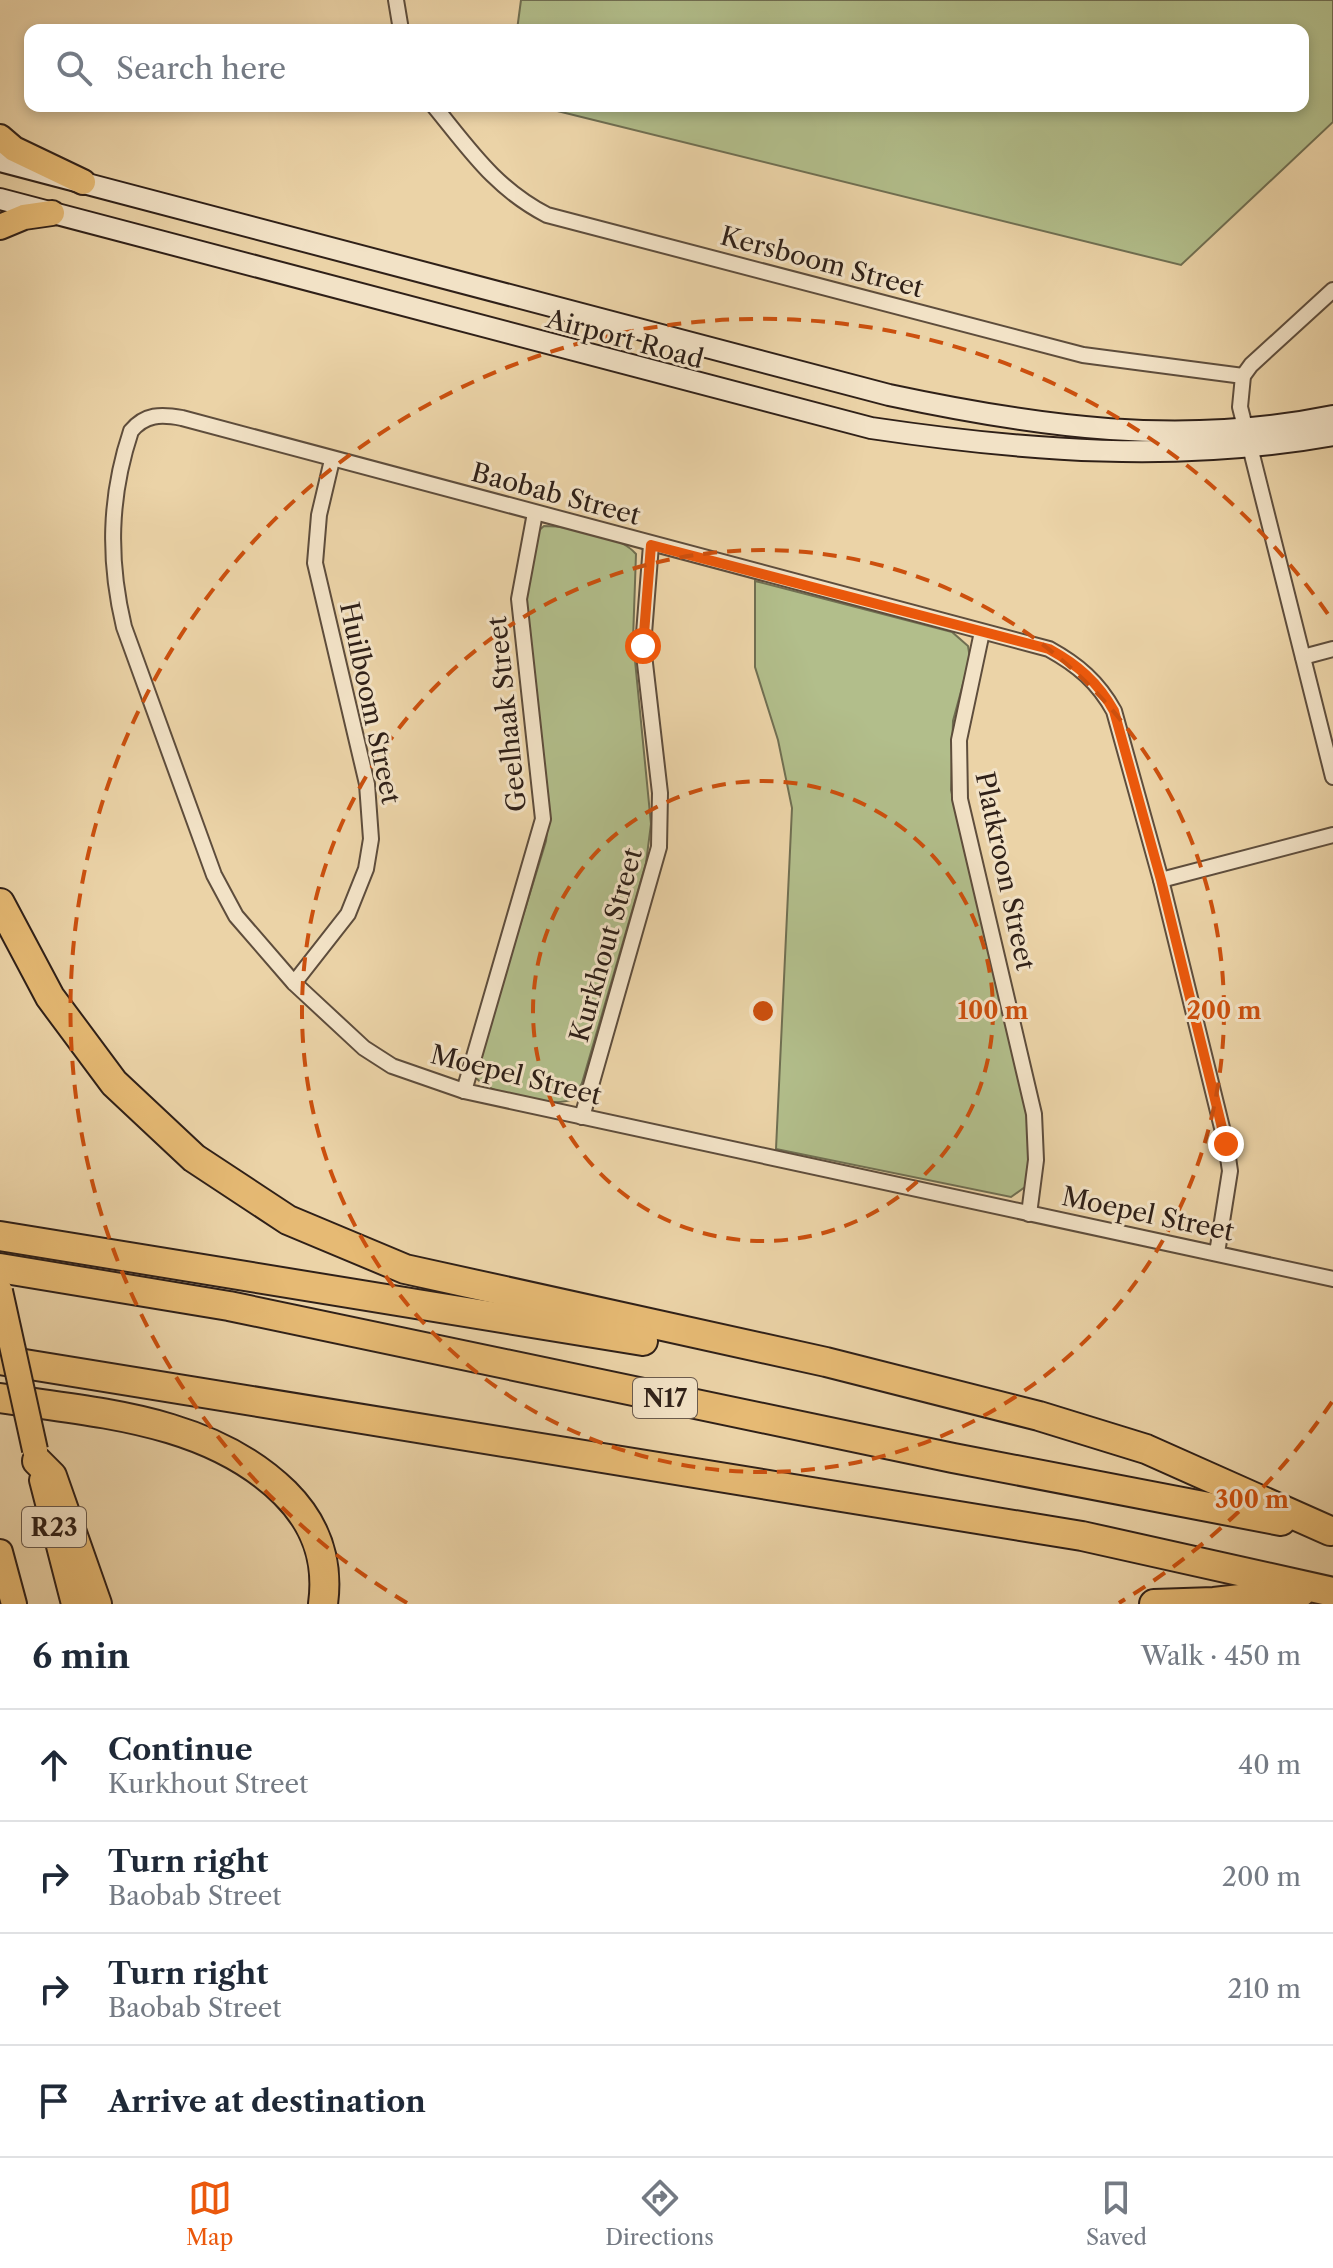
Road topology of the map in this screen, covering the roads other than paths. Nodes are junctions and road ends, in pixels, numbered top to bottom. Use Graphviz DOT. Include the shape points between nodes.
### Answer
graph roads {
  1 [pos="396,0"];
  2 [pos="400,24"];
  3 [pos="439,112"];
  4 [pos="0,137"];
  5 [pos="0,161"];
  6 [pos="83,182"];
  7 [pos="0,199"];
  8 [pos="52,213"];
  9 [pos="0,227"];
  10 [pos="1333,290"];
  11 [pos="1243,376"];
  12 [pos="165,415"];
  13 [pos="1333,416"];
  14 [pos="1333,435"];
  15 [pos="1246,438"];
  16 [pos="332,460"];
  17 [pos="535,513"];
  18 [pos="651,545"];
  19 [pos="982,632"];
  20 [pos="1333,649"];
  21 [pos="1303,657"];
  22 [pos="1333,777"];
  23 [pos="1333,835"];
  24 [pos="1161,880"];
  25 [pos="0,903"];
  26 [pos="294,983"];
  27 [pos="464,1091"];
  28 [pos="582,1117"];
  29 [pos="1029,1214"];
  30 [pos="0,1236"];
  31 [pos="1217,1253"];
  32 [pos="0,1268"];
  33 [pos="1333,1279"];
  34 [pos="0,1291"];
  35 [pos="0,1360"];
  36 [pos="0,1398"];
  37 [pos="1039,1416"];
  38 [pos="36,1456"];
  39 [pos="1332,1531"];
  40 [pos="0,1552"];
  41 [pos="1327,1591"];
  42 [pos="14,1604"];
  43 [pos="74,1604"];
  44 [pos="97,1604"];
  45 [pos="323,1604"];
  46 [pos="1154,1604"];
  1 -- 2 [label="street"];
  3 -- 11 [label="street, Kersboom Street" via="497,183 547,215 1083,355"];
  4 -- 6 [label="main road"];
  5 -- 6 [label="main road, Airport Road"];
  6 -- 15 [label="main road, Airport Road" via="889,395 1003,419 1086,429"];
  7 -- 8 [label="main road, Airport Road"];
  8 -- 9 [label="main road"];
  8 -- 15 [label="main road, Airport Road" via="871,428 1092,453"];
  10 -- 11 [label="street"];
  11 -- 15 [label="street" via="1240,407"];
  12 -- 16 [label="street, Baobab Street"];
  12 -- 26 [label="street, Moepel Street" via="139,422 126,447 112,518 115,586 124,627 214,875 236,916"];
  13 -- 15 [label="main road"];
  14 -- 15 [label="main road"];
  15 -- 21 [label="street"];
  16 -- 17 [label="street, Baobab Street"];
  16 -- 26 [label="street, Huilboom Street" via="315,563 367,784 371,839 366,869 348,914"];
  17 -- 18 [label="street, Baobab Street"];
  17 -- 27 [label="street, Geelhaak Street" via="519,599 543,819"];
  18 -- 19 [label="street, Baobab Street"];
  18 -- 28 [label="street, Kurkhout Street" via="643,646 660,793 659,847"];
  19 -- 24 [label="street, Baobab Street" via="1049,649 1103,690 1114,711"];
  19 -- 29 [label="street, Platkroon Street" via="959,740 960,799 1034,1114 1036,1160"];
  20 -- 21 [label="street"];
  21 -- 22 [label="street"];
  23 -- 24 [label="street"];
  24 -- 31 [label="street, Baobab Street" via="1226,1144 1230,1171"];
  25 -- 37 [label="highway" via="50,997 114,1083 194,1158 288,1220 418,1272 826,1362"];
  26 -- 27 [label="street, Moepel Street" via="364,1048 392,1066"];
  27 -- 28 [label="street, Moepel Street"];
  28 -- 29 [label="street, Moepel Street"];
  29 -- 31 [label="street, Moepel Street"];
  30 -- 37 [label="highway" via="822,1371"];
  31 -- 33 [label="street, Moepel Street"];
  32 -- 39 [label="highway, N17" via="229,1306 953,1458"];
  34 -- 38 [label="main road, R23, bridge"];
  35 -- 41 [label="highway" via="1082,1536"];
  36 -- 45 [label="highway" via="149,1423 244,1458 312,1527 324,1569"];
  37 -- 39 [label="highway" via="1146,1449"];
  38 -- 43 [label="main road, R23"];
  38 -- 44 [label="highway" via="52,1476"];
  40 -- 42 [label="main road, R23"];
  41 -- 46 [label="highway"];
}
